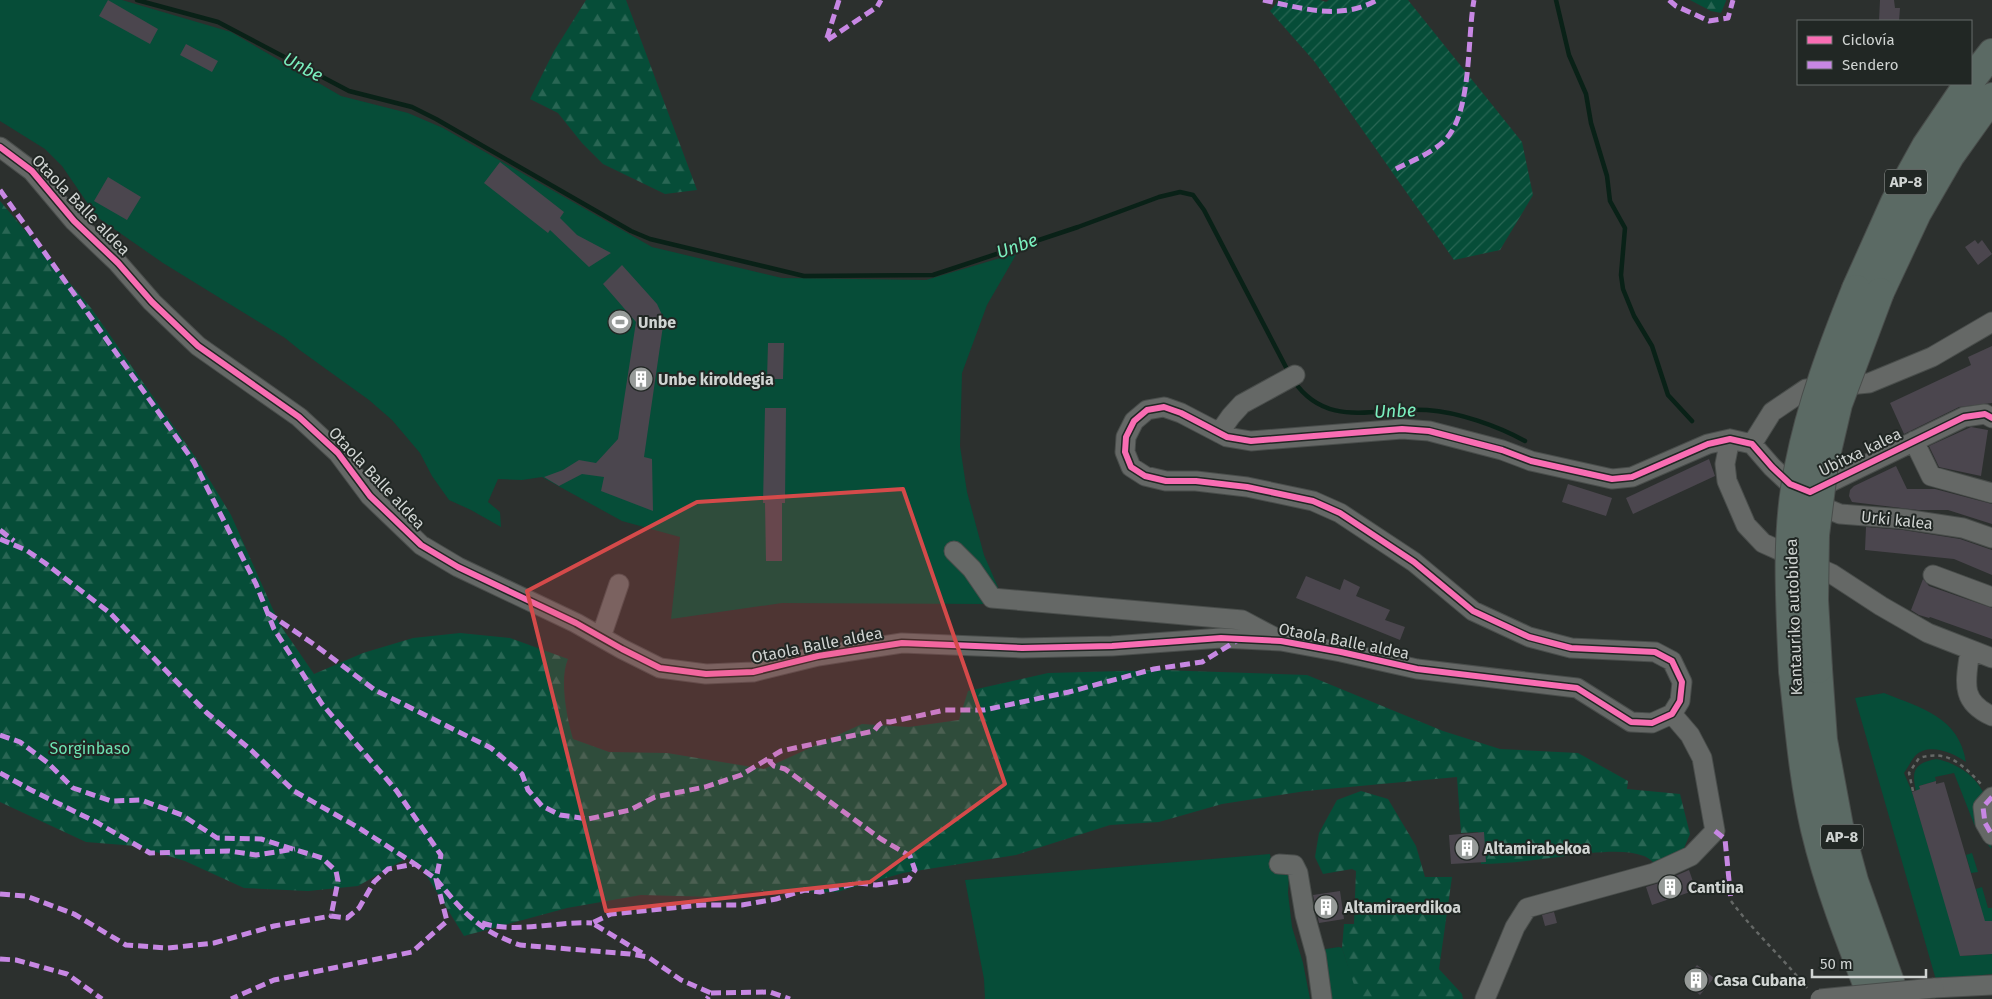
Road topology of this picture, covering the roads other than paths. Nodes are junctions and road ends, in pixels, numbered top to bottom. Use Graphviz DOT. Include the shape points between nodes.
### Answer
graph roads {
  1 [pos="1992,53"];
  2 [pos="1972,79"];
  3 [pos="1967,85"];
  4 [pos="1992,97"];
  5 [pos="0,147"];
  6 [pos="1868,290"];
  7 [pos="1992,322"];
  8 [pos="1295,375"];
  9 [pos="1992,418"];
  10 [pos="1219,433"];
  11 [pos="1730,440"];
  12 [pos="1914,440"];
  13 [pos="1752,444"];
  14 [pos="1810,492"];
  15 [pos="1992,493"];
  16 [pos="1992,538"];
  17 [pos="954,551"];
  18 [pos="1933,575"];
  19 [pos="619,584"];
  20 [pos="1992,597"];
  21 [pos="601,637"];
  22 [pos="1281,641"];
  23 [pos="1970,650"];
  24 [pos="1992,658"];
  25 [pos="1806,670"];
  26 [pos="1672,714"];
  27 [pos="1992,716"];
  28 [pos="1989,793"];
  29 [pos="1992,836"];
  30 [pos="1278,864"];
  31 [pos="1992,985"];
  32 [pos="1815,996"];
  33 [pos="1322,999"];
  34 [pos="1485,999"];
  35 [pos="1873,999"];
  36 [pos="1896,999"];
  1 -- 2 [label="highway"];
  3 -- 6 [label="highway, Kantauriko autobidea / AP-8" via="1926,146 1895,202"];
  4 -- 6 [label="highway, Kantauriko autobidea / AP-8" via="1950,156"];
  5 -- 21 [label="street, Otaola Balle aldea" via="61,198 74,221 198,346 299,418 338,453 370,496 421,545 458,567"];
  6 -- 25 [label="highway, Kantauriko autobidea / AP-8, bridge" via="1824,464 1815,536 1814,600"];
  7 -- 13 [label="street" via="1932,357 1869,382 1806,389 1772,412"];
  8 -- 10 [label="street" via="1242,404"];
  9 -- 12 [label="street, Ubitxa kalea" via="1985,414 1964,417"];
  10 -- 11 [label="street" via="1251,441 1402,429 1429,431 1531,461 1612,479 1632,477 1708,444"];
  10 -- 26 [label="street" via="1181,413 1164,408 1147,410 1134,421 1126,437 1125,452 1131,467 1145,476 1166,482 1196,481 1247,487 1313,500 1340,512 1414,562 1472,610 1529,636 1571,648 1655,652 1672,661 1682,682 1680,701"];
  11 -- 13 [label="street"];
  11 -- 23 [label="street" via="1725,464 1727,481 1746,525 1762,543 1832,574 1928,633"];
  12 -- 14 [label="street, Ubitxa kalea"];
  12 -- 15 [label="street, Ubitxa kalea" via="1931,476"];
  13 -- 14 [label="street, Ubitxa kalea" via="1790,484"];
  14 -- 16 [label="street, Urki kalea" via="1818,505 1840,514 1963,528"];
  17 -- 22 [label="street, Otaola Balle aldea" via="972,569 992,598 1242,620"];
  18 -- 20 [label="street"];
  19 -- 21 [label="street"];
  21 -- 22 [label="street, Otaola Balle aldea" via="660,668 706,674 753,672 818,656 902,642 1022,648 1112,646 1221,638"];
  22 -- 26 [label="street, Otaola Balle aldea" via="1417,669 1577,688 1631,722 1652,722"];
  23 -- 24 [label="street"];
  23 -- 27 [label="street" via="1966,689 1978,710"];
  25 -- 35 [label="highway, Kantauriko autobidea / AP-8" via="1801,745 1815,828 1832,890"];
  25 -- 36 [label="highway, Kantauriko autobidea / AP-8" via="1854,881"];
  26 -- 34 [label="street" via="1690,735 1702,758 1715,831 1691,856 1654,872 1527,908 1515,927"];
  28 -- 29 [label="street" via="1982,807"];
  30 -- 33 [label="street" via="1294,865 1298,874"];
  31 -- 32 [label="street, bridge"];
}
